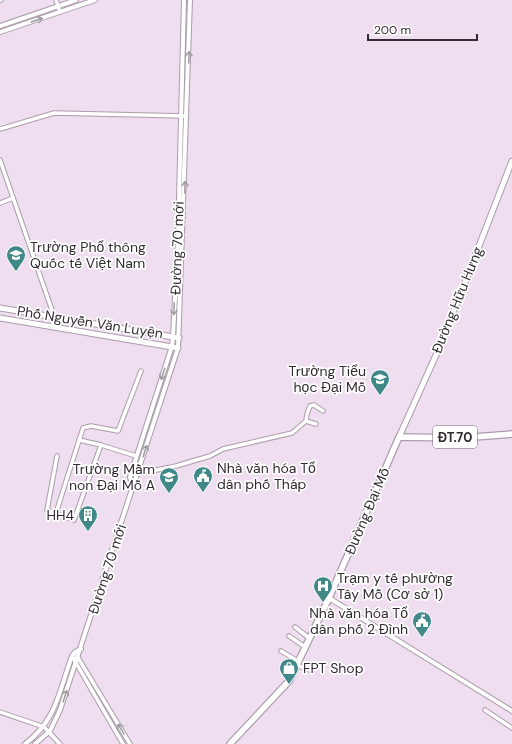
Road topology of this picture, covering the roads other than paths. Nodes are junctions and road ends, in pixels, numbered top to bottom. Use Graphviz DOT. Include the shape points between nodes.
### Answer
graph roads {
  1 [pos="56,0"];
  2 [pos="76,0"];
  3 [pos="95,0"];
  4 [pos="184,0"];
  5 [pos="190,0"];
  6 [pos="59,6"];
  7 [pos="60,12"];
  8 [pos="0,26"];
  9 [pos="0,32"];
  10 [pos="181,116"];
  11 [pos="186,116"];
  12 [pos="0,129"];
  13 [pos="0,160"];
  14 [pos="512,162"];
  15 [pos="13,198"];
  16 [pos="0,203"];
  17 [pos="180,239"];
  18 [pos="0,308"];
  19 [pos="54,316"];
  20 [pos="0,318"];
  21 [pos="52,326"];
  22 [pos="173,336"];
  23 [pos="179,338"];
  24 [pos="172,346"];
  25 [pos="178,348"];
  26 [pos="141,371"];
  27 [pos="323,410"];
  28 [pos="306,422"];
  29 [pos="316,424"];
  30 [pos="512,434"];
  31 [pos="399,437"];
  32 [pos="79,440"];
  33 [pos="101,445"];
  34 [pos="57,456"];
  35 [pos="136,456"];
  36 [pos="137,474"];
  37 [pos="133,488"];
  38 [pos="56,513"];
  39 [pos="329,598"];
  40 [pos="295,627"];
  41 [pos="289,636"];
  42 [pos="309,638"];
  43 [pos="305,647"];
  44 [pos="81,649"];
  45 [pos="281,651"];
  46 [pos="75,652"];
  47 [pos="72,656"];
  48 [pos="78,657"];
  49 [pos="76,663"];
  50 [pos="297,663"];
  51 [pos="310,670"];
  52 [pos="485,710"];
  53 [pos="512,711"];
  54 [pos="0,712"];
  55 [pos="44,727"];
  56 [pos="512,728"];
  57 [pos="50,731"];
  58 [pos="25,744"];
  59 [pos="35,744"];
  60 [pos="60,744"];
  61 [pos="123,744"];
  62 [pos="130,744"];
  63 [pos="230,744"];
  1 -- 6 [label="street"];
  2 -- 6 [label="street"];
  3 -- 7 [label="street"];
  4 -- 10 [label="street, Đường 70 mới"];
  11 -- 5 [label="street, one-way"];
  6 -- 7 [label="street"];
  6 -- 8 [label="street"];
  9 -- 7 [label="street, one-way"];
  10 -- 11 [label="street"];
  10 -- 12 [label="street" via="54,113"];
  10 -- 17 [label="street, Đường 70 mới"];
  17 -- 11 [label="street, one-way"];
  13 -- 15 [label="street"];
  14 -- 31 [label="main road, Đường Hữu Hưng" via="441,344"];
  15 -- 16 [label="street"];
  15 -- 19 [label="street"];
  17 -- 22 [label="street, Đường 70 mới, one-way"];
  17 -- 23 [label="street, Đường 70 mới"];
  18 -- 19 [label="main road, Phố Nguyễn Văn Luyện"];
  19 -- 21 [label="street"];
  19 -- 22 [label="main road, Phố Nguyễn Văn Luyện"];
  20 -- 21 [label="main road, Phố Nguyễn Văn Luyện"];
  21 -- 24 [label="main road, Phố Nguyễn Văn Luyện"];
  22 -- 23 [label="main road, Phố Nguyễn Văn Luyện"];
  22 -- 24 [label="street, Đường 70 mới"];
  23 -- 25 [label="street, Đường 70 mới"];
  24 -- 25 [label="main road, Phố Nguyễn Văn Luyện"];
  24 -- 35 [label="street, Đường 70 mới, one-way"];
  36 -- 25 [label="street, Đường 70 mới, one-way"];
  26 -- 32 [label="street" via="118,431 91,426 83,428"];
  27 -- 28 [label="street" via="314,405 310,406"];
  28 -- 29 [label="street"];
  28 -- 36 [label="street" via="292,433 223,450 171,468"];
  30 -- 31 [label="main road, ĐT.70" via="461,438"];
  31 -- 39 [label="main road, Đường Đại Mỗ"];
  32 -- 33 [label="street"];
  32 -- 38 [label="street"];
  33 -- 35 [label="street"];
  33 -- 38 [label="street" via="74,520"];
  34 -- 38 [label="street" via="47,510"];
  35 -- 37 [label="street, Đường 70 mới" via="130,477"];
  36 -- 37 [label="street, Đường 70 mới"];
  37 -- 44 [label="street, Đường 70 mới"];
  39 -- 42 [label="main road, Đường Đại Mỗ"];
  39 -- 53 [label="street"];
  40 -- 42 [label="street"];
  41 -- 43 [label="street"];
  42 -- 43 [label="main road, Đường Đại Mỗ"];
  43 -- 50 [label="main road, Đường Đại Mỗ"];
  44 -- 46 [label="street"];
  44 -- 48 [label="street, Đường 70 mới"];
  45 -- 50 [label="street"];
  46 -- 47 [label="street"];
  46 -- 48 [label="street"];
  47 -- 49 [label="street"];
  47 -- 55 [label="street" via="52,714"];
  48 -- 49 [label="street, Đường 70 mới"];
  62 -- 48 [label="street, one-way"];
  57 -- 49 [label="street, Đường 70 mới, one-way"];
  49 -- 61 [label="street"];
  50 -- 51 [label="street"];
  50 -- 63 [label="main road, Đường Đại Mỗ" via="289,680"];
  52 -- 56 [label="street"];
  54 -- 55 [label="street"];
  55 -- 57 [label="street"];
  55 -- 58 [label="street"];
  57 -- 59 [label="street, Đường 70 mới"];
  57 -- 60 [label="street"];
}
